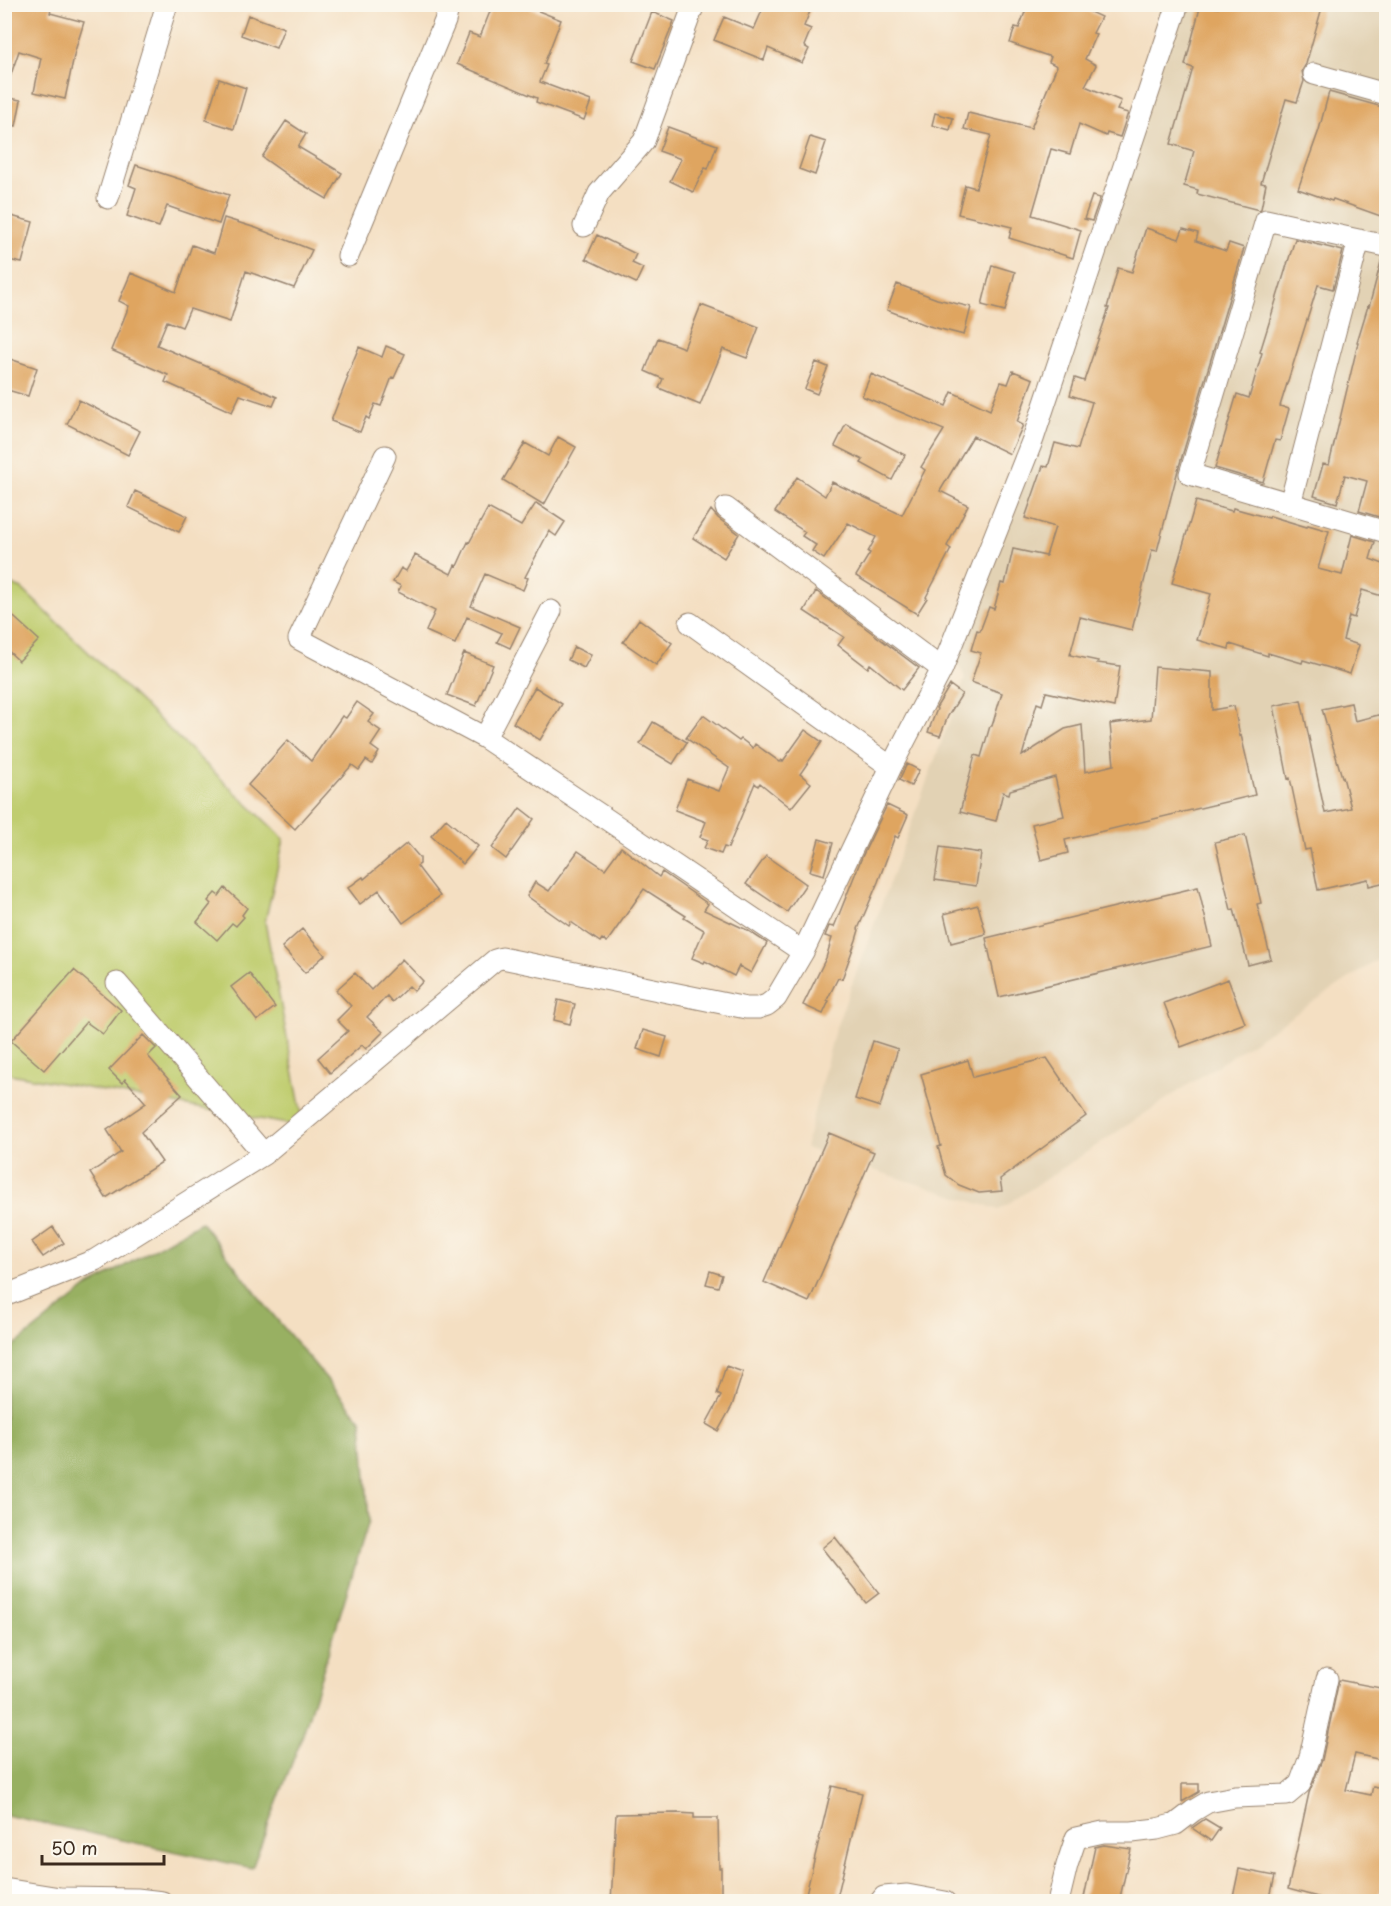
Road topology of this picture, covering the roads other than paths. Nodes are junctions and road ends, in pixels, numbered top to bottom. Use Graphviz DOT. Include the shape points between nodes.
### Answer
graph roads {
  1 [pos="167,4"];
  2 [pos="448,4"];
  3 [pos="694,4"];
  4 [pos="1178,4"];
  5 [pos="1314,74"];
  6 [pos="1386,93"];
  7 [pos="108,198"];
  8 [pos="584,226"];
  9 [pos="1359,240"];
  10 [pos="1386,246"];
  11 [pos="348,256"];
  12 [pos="385,456"];
  13 [pos="1290,504"];
  14 [pos="726,508"];
  15 [pos="1386,532"];
  16 [pos="551,611"];
  17 [pos="690,623"];
  18 [pos="942,669"];
  19 [pos="484,738"];
  20 [pos="891,767"];
  21 [pos="803,952"];
  22 [pos="117,983"];
  23 [pos="264,1154"];
  24 [pos="4,1296"];
  25 [pos="1327,1679"];
  26 [pos="4,1889"];
  27 [pos="162,1902"];
  28 [pos="880,1902"];
  29 [pos="945,1902"];
  30 [pos="1058,1902"];
  1 -- 7 [label="street"];
  2 -- 11 [label="street" via="445,21"];
  3 -- 8 [label="street" via="644,141 599,193"];
  4 -- 18 [label="street" via="1037,428"];
  5 -- 6 [label="street"];
  9 -- 10 [label="street"];
  9 -- 13 [label="street"];
  9 -- 13 [label="street" via="1266,220 1190,474"];
  12 -- 19 [label="street" via="299,639"];
  13 -- 15 [label="street"];
  14 -- 18 [label="street"];
  16 -- 19 [label="street"];
  17 -- 20 [label="street"];
  18 -- 20 [label="street"];
  19 -- 21 [label="street"];
  20 -- 21 [label="street"];
  21 -- 23 [label="street" via="776,998 758,1008 502,958 495,960"];
  22 -- 23 [label="street"];
  23 -- 24 [label="street" via="95,1260"];
  25 -- 30 [label="street" via="1310,1757 1300,1784 1287,1795 1208,1802 1176,1824 1076,1838"];
  26 -- 27 [label="street" via="60,1898"];
  28 -- 29 [label="street" via="884,1897 907,1895"];
}
